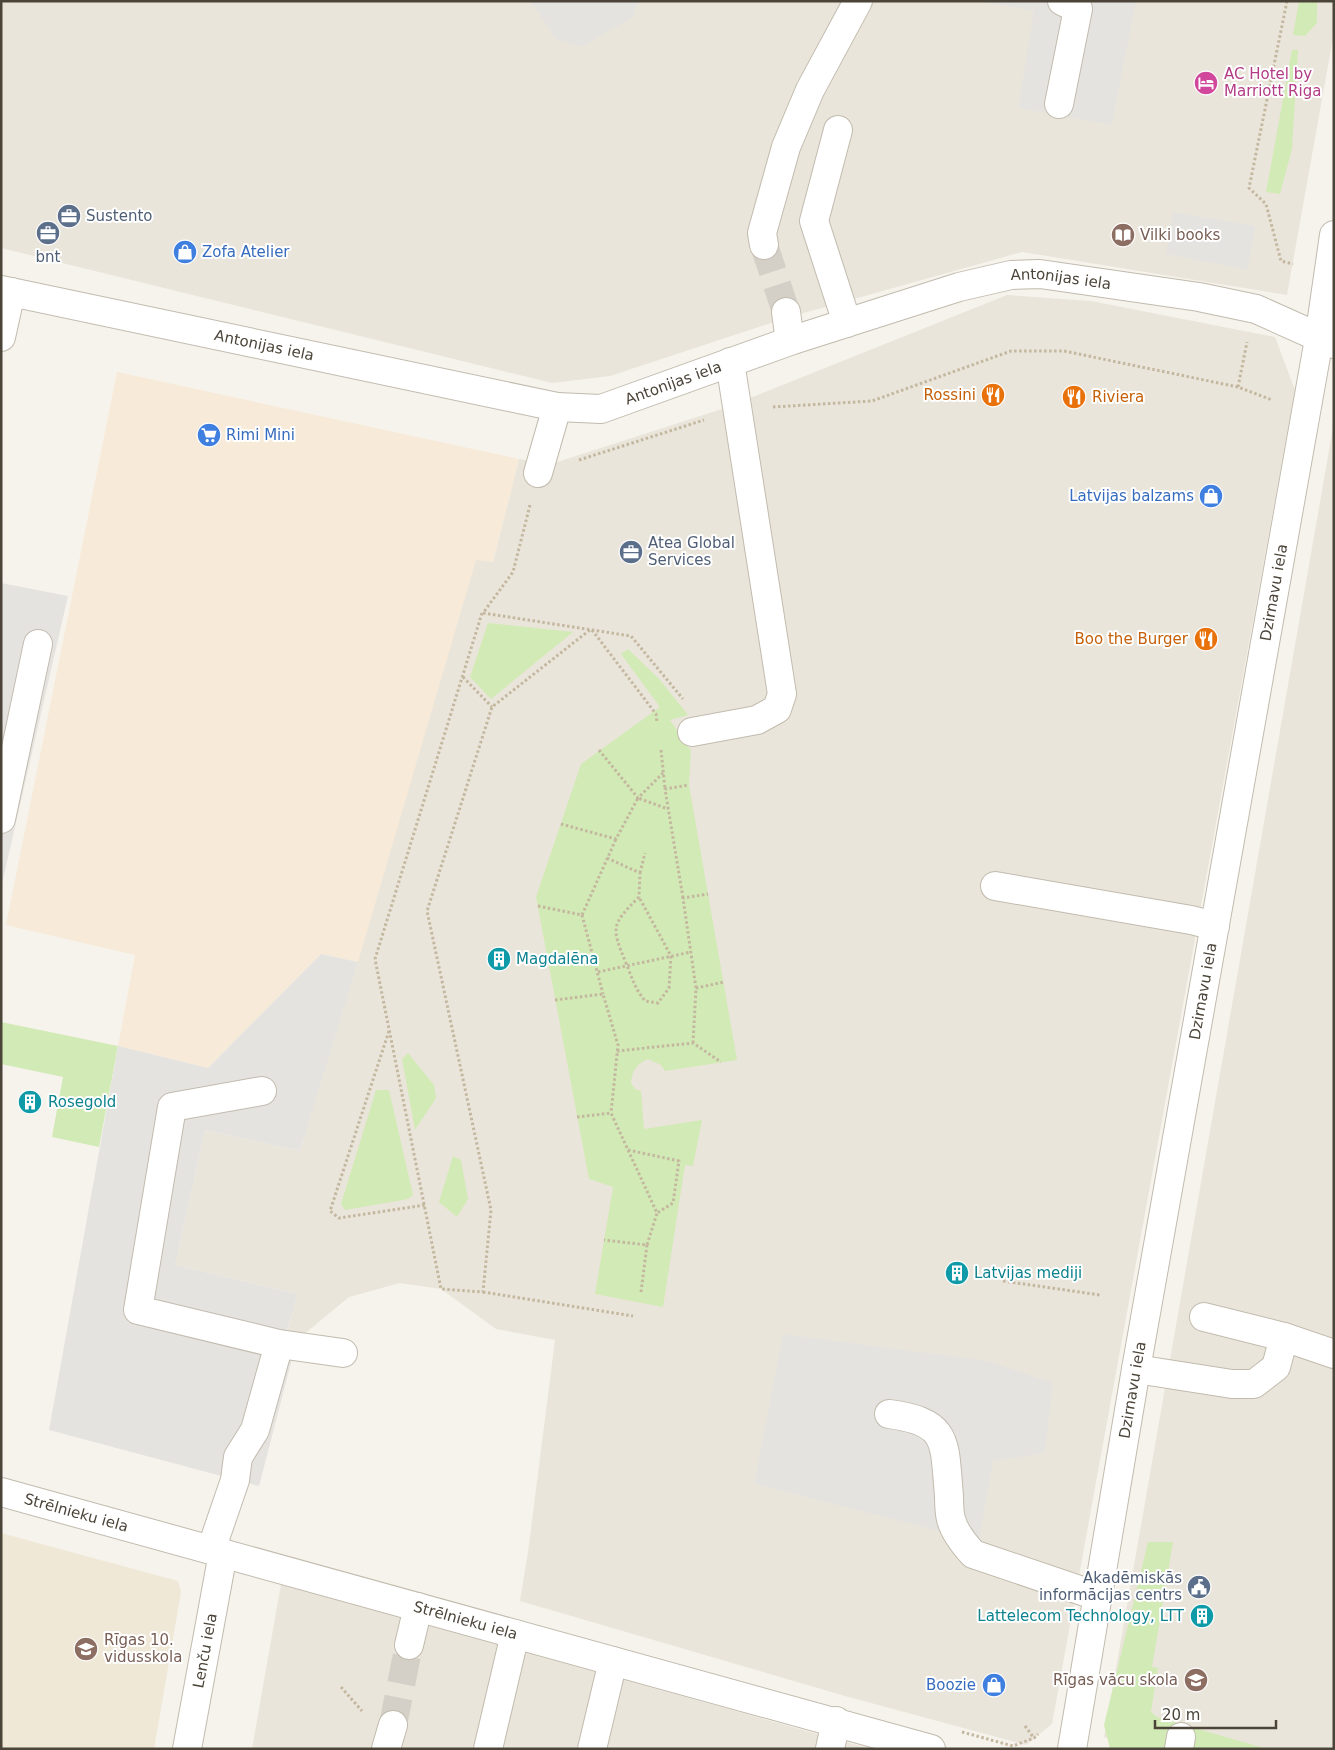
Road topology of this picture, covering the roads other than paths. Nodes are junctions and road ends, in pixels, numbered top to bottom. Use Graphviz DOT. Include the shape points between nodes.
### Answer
graph roads {
  1 [pos="858,1"];
  2 [pos="1062,1"];
  3 [pos="1059,104"];
  4 [pos="838,130"];
  5 [pos="1334,235"];
  6 [pos="764,245"];
  7 [pos="6,291"];
  8 [pos="786,312"];
  9 [pos="847,323"];
  10 [pos="1,337"];
  11 [pos="790,341"];
  12 [pos="1326,341"];
  13 [pos="730,362"];
  14 [pos="557,407"];
  15 [pos="538,473"];
  16 [pos="38,644"];
  17 [pos="699,731"];
  18 [pos="1,819"];
  19 [pos="994,886"];
  20 [pos="1215,926"];
  21 [pos="262,1091"];
  22 [pos="1204,1317"];
  23 [pos="1284,1337"];
  24 [pos="279,1344"];
  25 [pos="343,1353"];
  26 [pos="1334,1354"];
  27 [pos="1136,1368"];
  28 [pos="889,1414"];
  29 [pos="1,1492"];
  30 [pos="217,1552"];
  31 [pos="1097,1596"];
  32 [pos="418,1607"];
  33 [pos="516,1634"];
  34 [pos="408,1645"];
  35 [pos="613,1661"];
  36 [pos="836,1722"];
  37 [pos="187,1749"];
  38 [pos="488,1749"];
  39 [pos="592,1749"];
  40 [pos="830,1749"];
  41 [pos="931,1749"];
  42 [pos="1072,1749"];
  1 -- 6 [label="street" via="810,90 786,147 762,233"];
  2 -- 3 [label="street" via="1078,9"];
  4 -- 9 [label="street" via="814,221"];
  5 -- 12 [label="street, Dzirnavu iela"];
  7 -- 10 [label="street"];
  7 -- 14 [label="street, Antonijas iela"];
  8 -- 11 [label="street"];
  9 -- 11 [label="street, Antonijas iela"];
  9 -- 12 [label="street, Antonijas iela" via="959,287 1011,274 1040,274 1199,297 1256,309"];
  11 -- 13 [label="street, Antonijas iela"];
  12 -- 20 [label="street, Dzirnavu iela"];
  13 -- 14 [label="street, Antonijas iela" via="601,410"];
  13 -- 17 [label="street" via="782,694 777,709 757,720"];
  14 -- 15 [label="street"];
  16 -- 18 [label="street"];
  19 -- 20 [label="street"];
  20 -- 27 [label="street, Dzirnavu iela"];
  21 -- 24 [label="street" via="172,1107 138,1310"];
  22 -- 23 [label="street"];
  23 -- 26 [label="street"];
  23 -- 27 [label="street" via="1276,1367 1254,1384 1232,1384"];
  24 -- 25 [label="street"];
  24 -- 30 [label="street, Lenču iela" via="255,1430 238,1457"];
  27 -- 31 [label="street, Dzirnavu iela"];
  28 -- 31 [label="street" via="915,1417 934,1428 944,1447 951,1519 962,1541 974,1554"];
  29 -- 30 [label="street, Strēlnieku iela"];
  30 -- 32 [label="street, Strēlnieku iela"];
  30 -- 37 [label="street, Lenču iela"];
  31 -- 42 [label="street, Dzirnavu iela"];
  32 -- 33 [label="street, Strēlnieku iela"];
  32 -- 34 [label="street"];
  33 -- 35 [label="street, Strēlnieku iela"];
  33 -- 38 [label="street"];
  35 -- 36 [label="street, Strēlnieku iela"];
  35 -- 39 [label="street"];
  36 -- 40 [label="street"];
  36 -- 41 [label="street, Strēlnieku iela"];
}
